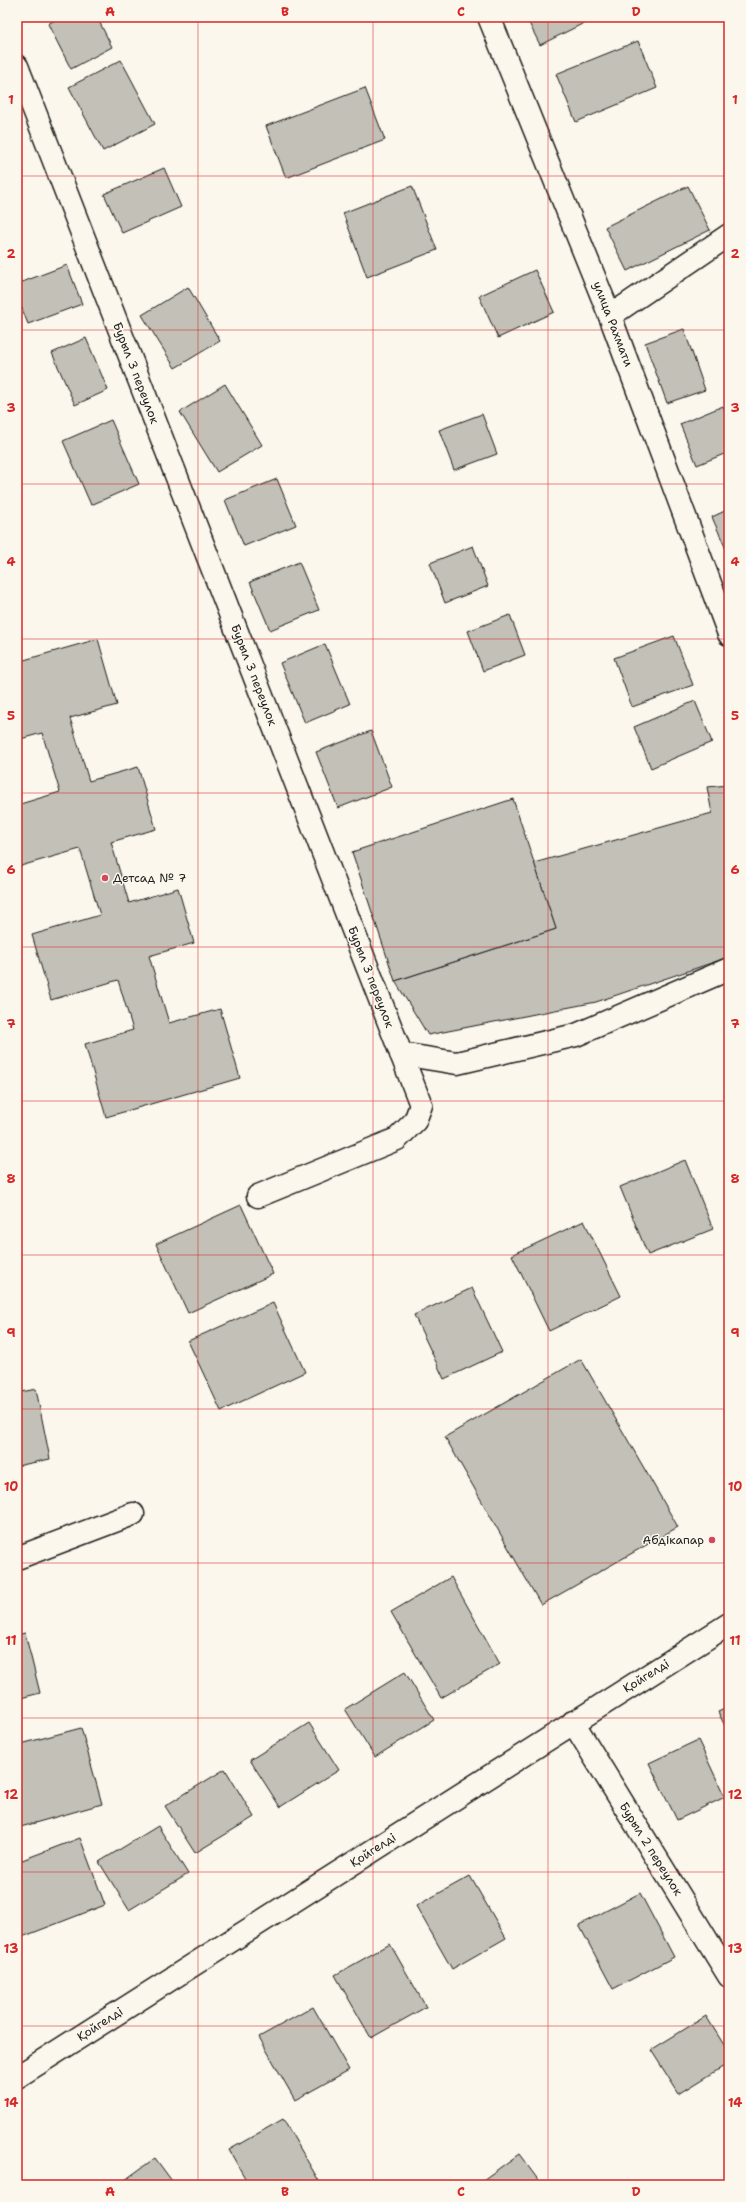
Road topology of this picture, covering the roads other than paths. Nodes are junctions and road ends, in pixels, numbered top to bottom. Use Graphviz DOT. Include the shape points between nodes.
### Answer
graph roads {
  1 [pos="489,17"];
  2 [pos="17,66"];
  3 [pos="729,236"];
  4 [pos="610,316"];
  5 [pos="729,634"];
  6 [pos="729,968"];
  7 [pos="401,1054"];
  8 [pos="258,1196"];
  9 [pos="133,1514"];
  10 [pos="17,1558"];
  11 [pos="729,1624"];
  12 [pos="573,1722"];
  13 [pos="729,1976"];
  14 [pos="17,2077"];
  1 -- 4 [label="street, улица Рахмати"];
  2 -- 7 [label="street, Бурыл 3 переулок"];
  3 -- 4 [label="street"];
  4 -- 5 [label="street, улица Рахмати"];
  6 -- 7 [label="street" via="576,1035 457,1063"];
  7 -- 8 [label="street, Бурыл 3 переулок" via="421,1105 415,1121 397,1139"];
  9 -- 10 [label="street"];
  11 -- 12 [label="street, Қойгелді"];
  12 -- 13 [label="street, Бурыл 2 переулок"];
  12 -- 14 [label="street, Қойгелді"];
}
